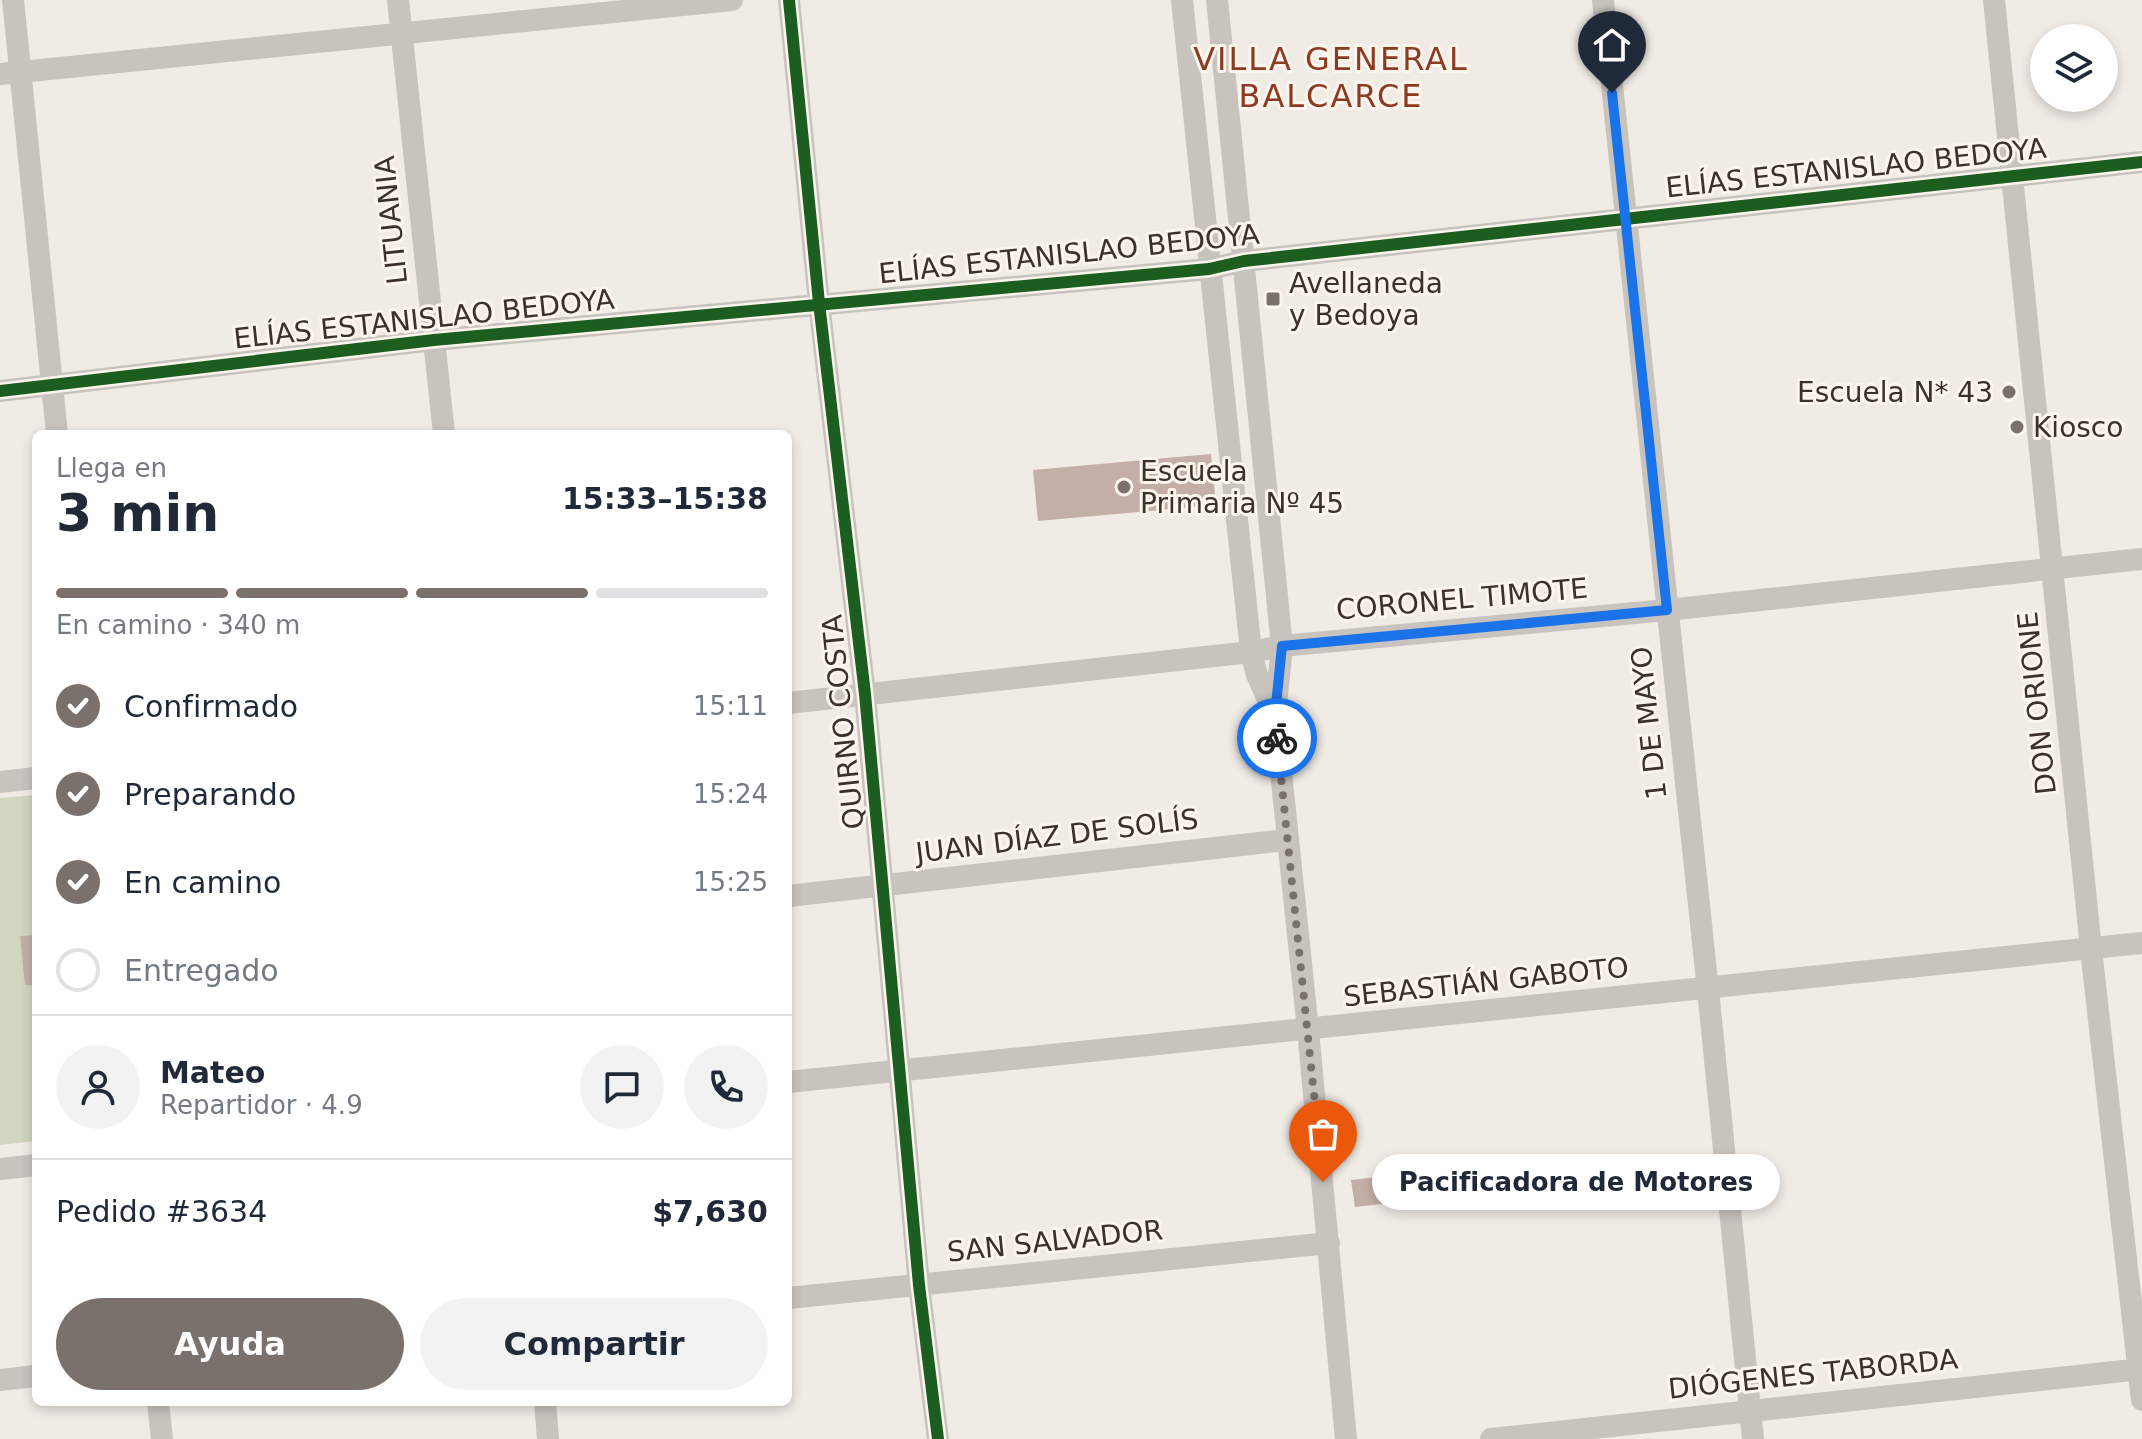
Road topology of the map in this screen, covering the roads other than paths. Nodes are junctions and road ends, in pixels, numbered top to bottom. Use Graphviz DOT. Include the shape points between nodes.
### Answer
graph roads {
  1 [pos="13,0"];
  2 [pos="398,0"];
  3 [pos="732,0"];
  4 [pos="789,0"];
  5 [pos="1182,0"];
  6 [pos="1217,0"];
  7 [pos="1603,0"];
  8 [pos="1994,0"];
  9 [pos="401,33"];
  10 [pos="10,73"];
  11 [pos="2142,162"];
  12 [pos="2014,174"];
  13 [pos="1625,218"];
  14 [pos="1244,261"];
  15 [pos="1209,269"];
  16 [pos="819,303"];
  17 [pos="434,340"];
  18 [pos="52,385"];
  19 [pos="0,391"];
  20 [pos="57,430"];
  21 [pos="444,430"];
  22 [pos="2142,559"];
  23 [pos="2054,569"];
  24 [pos="1667,610"];
  25 [pos="1282,646"];
  26 [pos="1251,652"];
  27 [pos="865,694"];
  28 [pos="792,703"];
  29 [pos="1275,715"];
  30 [pos="32,778"];
  31 [pos="0,782"];
  32 [pos="1286,840"];
  33 [pos="884,887"];
  34 [pos="792,896"];
  35 [pos="2142,943"];
  36 [pos="2091,949"];
  37 [pos="1708,990"];
  38 [pos="1308,1030"];
  39 [pos="900,1070"];
  40 [pos="792,1082"];
  41 [pos="32,1165"];
  42 [pos="0,1169"];
  43 [pos="1329,1243"];
  44 [pos="919,1285"];
  45 [pos="792,1298"];
  46 [pos="2140,1369"];
  47 [pos="32,1376"];
  48 [pos="0,1380"];
  49 [pos="2142,1400"];
  50 [pos="158,1406"];
  51 [pos="545,1406"];
  52 [pos="1750,1411"];
  53 [pos="162,1439"];
  54 [pos="548,1439"];
  55 [pos="938,1439"];
  56 [pos="1346,1439"];
  57 [pos="1491,1439"];
  58 [pos="1753,1439"];
  1 -- 10 [label="street"];
  2 -- 9 [label="street, LITUANIA"];
  3 -- 9 [label="street"];
  4 -- 16 [label="street, QUIRNO COSTA"];
  5 -- 15 [label="street"];
  6 -- 14 [label="street"];
  7 -- 13 [label="street, 1 DE MAYO"];
  8 -- 12 [label="street, DON ORIONE"];
  9 -- 10 [label="street"];
  9 -- 17 [label="street, LITUANIA"];
  10 -- 18 [label="street"];
  11 -- 12 [label="street, ELÍAS ESTANISLAO BEDOYA"];
  12 -- 13 [label="street, ELÍAS ESTANISLAO BEDOYA"];
  12 -- 23 [label="street, DON ORIONE"];
  13 -- 14 [label="street, ELÍAS ESTANISLAO BEDOYA"];
  13 -- 24 [label="street, 1 DE MAYO"];
  14 -- 15 [label="street, ELÍAS ESTANISLAO BEDOYA"];
  14 -- 25 [label="street"];
  15 -- 16 [label="street, ELÍAS ESTANISLAO BEDOYA"];
  15 -- 26 [label="street"];
  16 -- 17 [label="street, ELÍAS ESTANISLAO BEDOYA"];
  16 -- 27 [label="street, QUIRNO COSTA"];
  17 -- 18 [label="street, ELÍAS ESTANISLAO BEDOYA"];
  17 -- 21 [label="street, LITUANIA"];
  18 -- 19 [label="street, ELÍAS ESTANISLAO BEDOYA"];
  18 -- 20 [label="street"];
  22 -- 23 [label="street, CORONEL TIMOTE"];
  23 -- 24 [label="street, CORONEL TIMOTE"];
  23 -- 36 [label="street, DON ORIONE"];
  24 -- 25 [label="street, CORONEL TIMOTE"];
  24 -- 37 [label="street, 1 DE MAYO"];
  25 -- 26 [label="street, CORONEL TIMOTE"];
  25 -- 29 [label="street"];
  26 -- 27 [label="street, CORONEL TIMOTE"];
  26 -- 29 [label="street"];
  27 -- 28 [label="street, CORONEL TIMOTE"];
  27 -- 33 [label="street, QUIRNO COSTA"];
  29 -- 32 [label="street"];
  30 -- 31 [label="street"];
  32 -- 33 [label="street, JUAN DÍAZ DE SOLÍS"];
  32 -- 38 [label="street"];
  33 -- 34 [label="street, JUAN DÍAZ DE SOLÍS"];
  33 -- 39 [label="street, QUIRNO COSTA"];
  35 -- 36 [label="street, SEBASTIÁN GABOTO"];
  36 -- 37 [label="street, SEBASTIÁN GABOTO"];
  36 -- 46 [label="street, DON ORIONE"];
  37 -- 38 [label="street, SEBASTIÁN GABOTO"];
  37 -- 52 [label="street, 1 DE MAYO"];
  38 -- 39 [label="street, SEBASTIÁN GABOTO"];
  38 -- 43 [label="street"];
  39 -- 40 [label="street, SEBASTIÁN GABOTO"];
  39 -- 44 [label="street, QUIRNO COSTA"];
  41 -- 42 [label="street"];
  43 -- 44 [label="street, SAN SALVADOR"];
  43 -- 56 [label="street"];
  44 -- 45 [label="street, SAN SALVADOR"];
  44 -- 55 [label="street, QUIRNO COSTA"];
  46 -- 49 [label="street, DON ORIONE"];
  46 -- 52 [label="street, DIÓGENES TABORDA"];
  47 -- 48 [label="street"];
  50 -- 53 [label="street"];
  51 -- 54 [label="street"];
  52 -- 57 [label="street, DIÓGENES TABORDA"];
  52 -- 58 [label="street, 1 DE MAYO"];
}
